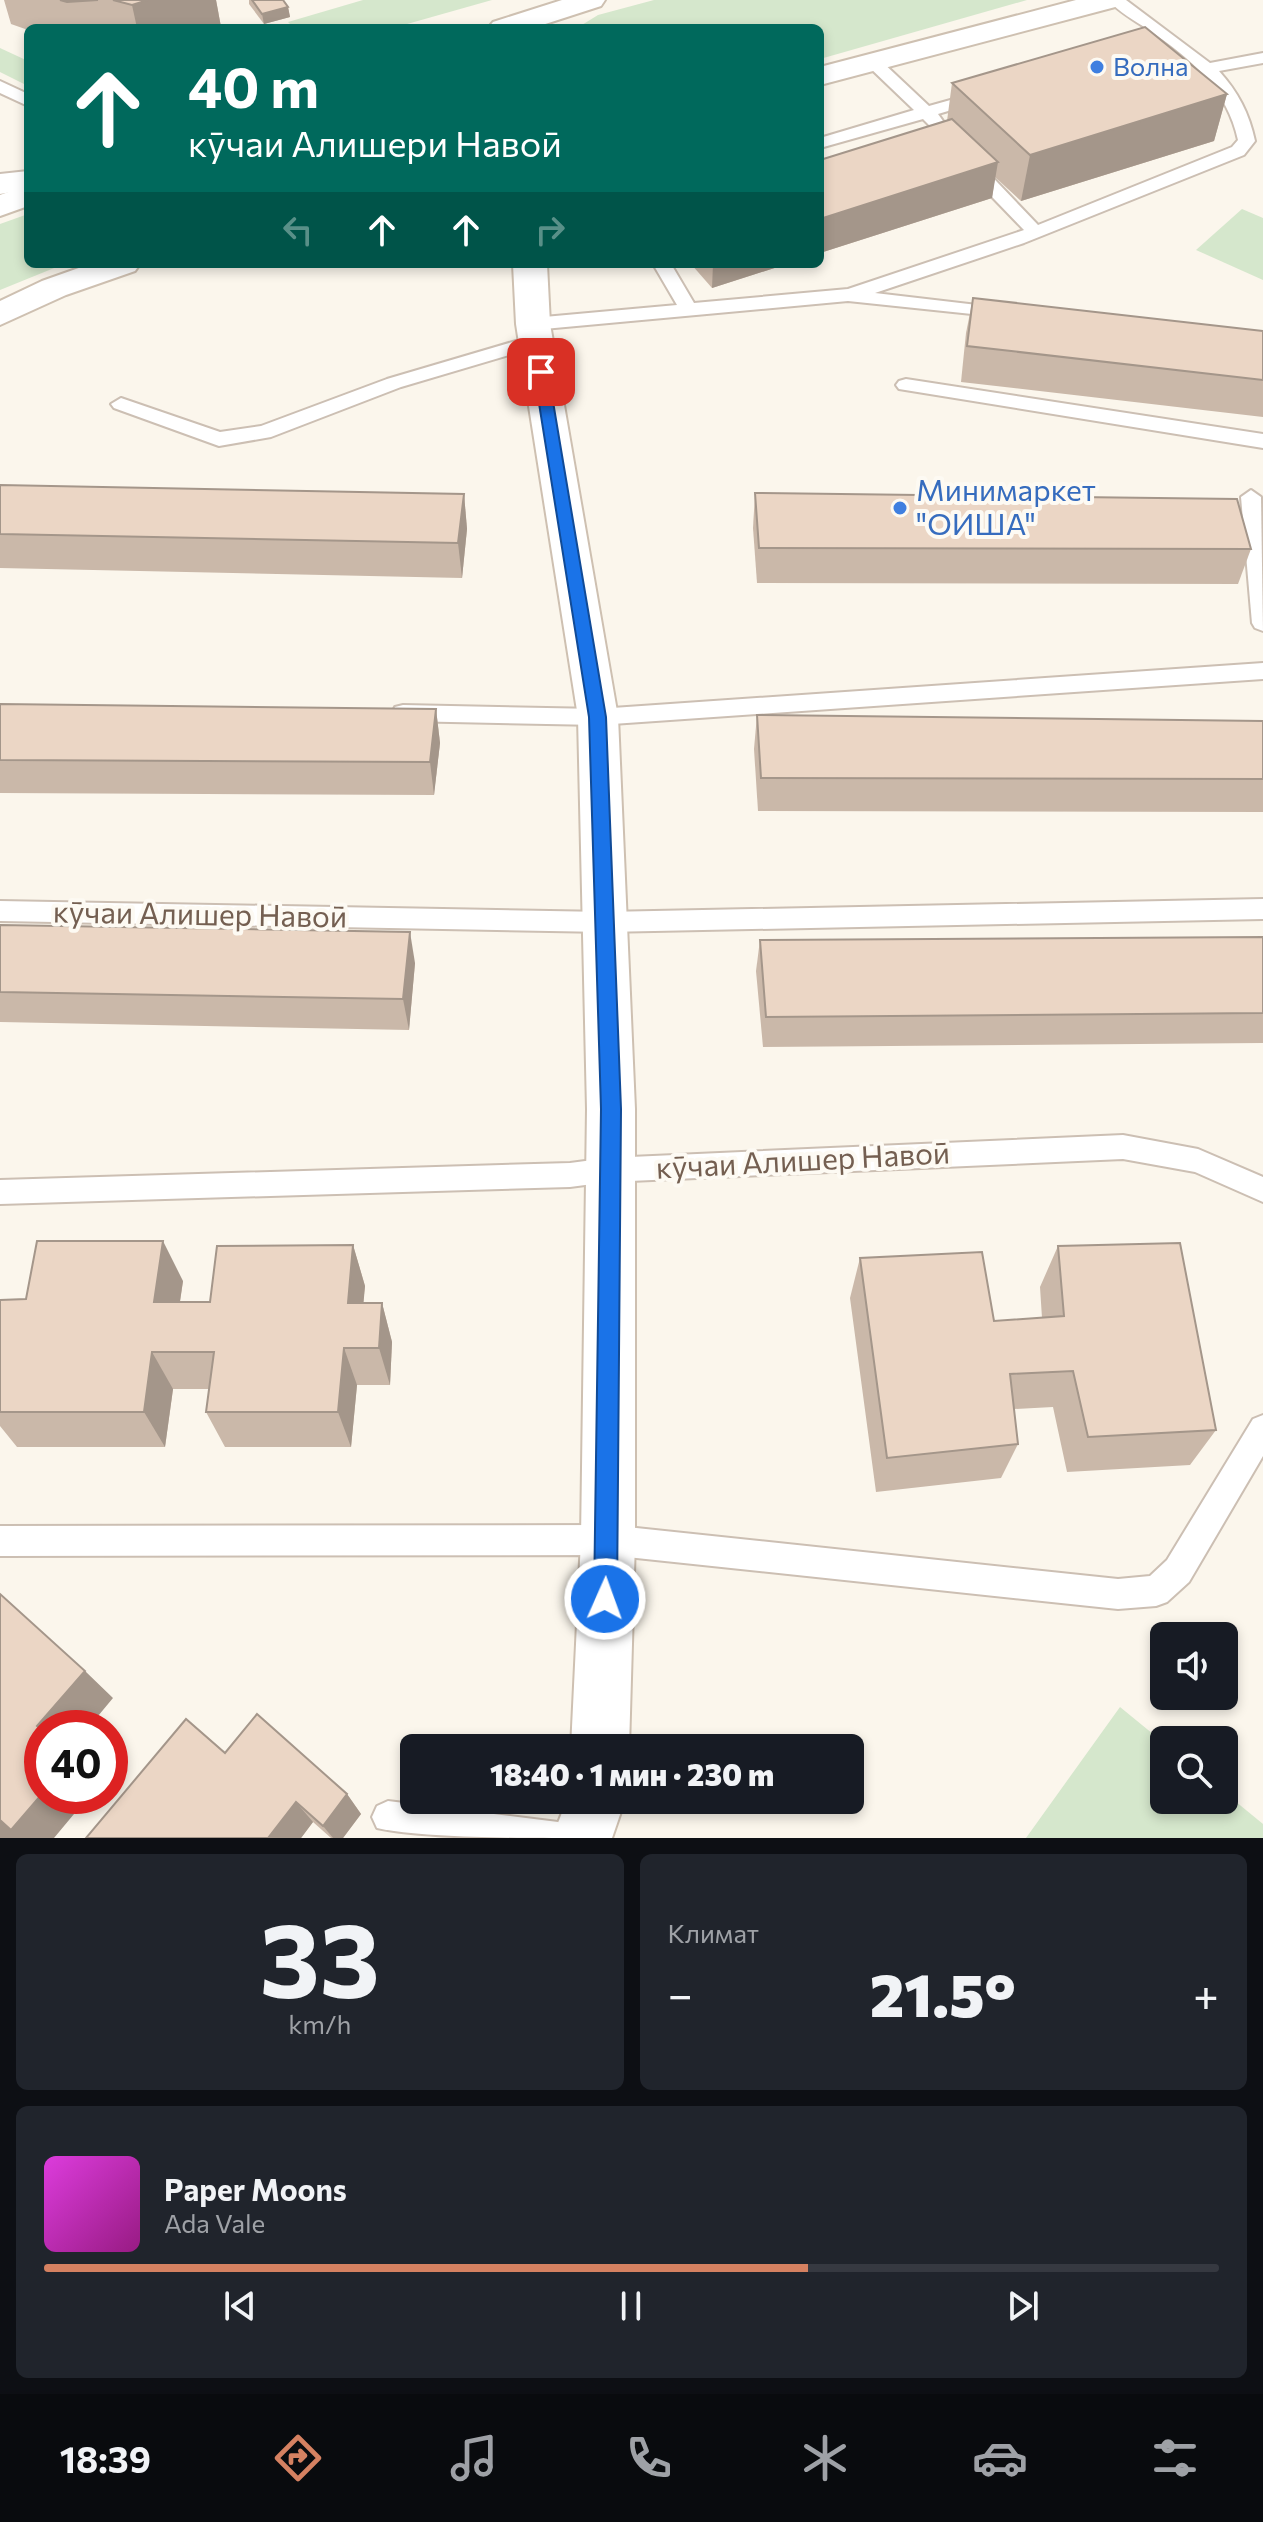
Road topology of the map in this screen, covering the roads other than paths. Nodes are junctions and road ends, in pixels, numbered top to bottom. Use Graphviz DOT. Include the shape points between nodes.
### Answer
graph roads {
  1 [pos="1109,0"];
  2 [pos="1116,0"];
  3 [pos="580,1"];
  4 [pos="514,24"];
  5 [pos="1263,58"];
  6 [pos="873,62"];
  7 [pos="1207,68"];
  8 [pos="824,75"];
  9 [pos="0,86"];
  10 [pos="999,91"];
  11 [pos="24,99"];
  12 [pos="927,112"];
  13 [pos="824,142"];
  14 [pos="24,181"];
  15 [pos="0,184"];
  16 [pos="24,197"];
  17 [pos="0,206"];
  18 [pos="1035,232"];
  19 [pos="112,268"];
  20 [pos="530,268"];
  21 [pos="664,268"];
  22 [pos="848,295"];
  23 [pos="689,310"];
  24 [pos="0,314"];
  25 [pos="1017,316"];
  26 [pos="534,332"];
  27 [pos="906,385"];
  28 [pos="121,404"];
  29 [pos="1263,441"];
  30 [pos="1251,497"];
  31 [pos="1263,623"];
  32 [pos="1263,671"];
  33 [pos="378,713"];
  34 [pos="598,717"];
  35 [pos="1263,909"];
  36 [pos="0,911"];
  37 [pos="605,922"];
  38 [pos="608,1170"];
  39 [pos="1263,1190"];
  40 [pos="0,1192"];
  41 [pos="1263,1429"];
  42 [pos="608,1540"];
  43 [pos="0,1541"];
  44 [pos="601,1734"];
  45 [pos="591,1814"];
  46 [pos="388,1817"];
  47 [pos="558,1838"];
  48 [pos="582,1838"];
  1 -- 6 [label="street"];
  2 -- 7 [label="lane" via="1165,43"];
  3 -- 4 [label="street"];
  5 -- 7 [label="lane"];
  6 -- 8 [label="street"];
  6 -- 12 [label="lane"];
  7 -- 18 [label="lane" via="1227,90 1246,127 1247,141"];
  9 -- 11 [label="lane"];
  10 -- 12 [label="lane"];
  12 -- 13 [label="lane"];
  12 -- 18 [label="lane"];
  14 -- 15 [label="street"];
  16 -- 17 [label="street"];
  18 -- 22 [label="lane"];
  19 -- 24 [label="street"];
  20 -- 26 [label="street"];
  21 -- 23 [label="lane"];
  22 -- 23 [label="lane"];
  22 -- 25 [label="lane"];
  23 -- 26 [label="lane"];
  26 -- 28 [label="lane" via="264,432 219,439"];
  26 -- 34 [label="street"];
  27 -- 29 [label="lane"];
  30 -- 31 [label="lane"];
  32 -- 34 [label="lane"];
  33 -- 34 [label="lane"];
  34 -- 37 [label="street"];
  35 -- 37 [label="lane, кӯчаи Алишер Навоӣ"];
  36 -- 37 [label="lane, кӯчаи Алишер Навоӣ"];
  37 -- 38 [label="street"];
  38 -- 39 [label="lane, кӯчаи Алишер Навоӣ" via="1123,1147 1198,1161"];
  38 -- 40 [label="lane, кӯчаи Алишер Навоӣ"];
  38 -- 42 [label="street"];
  41 -- 42 [label="lane" via="1178,1571 1156,1591 1118,1594"];
  42 -- 43 [label="lane"];
  42 -- 44 [label="street"];
  45 -- 48 [label="street"];
  46 -- 47 [label="lane"];
}
